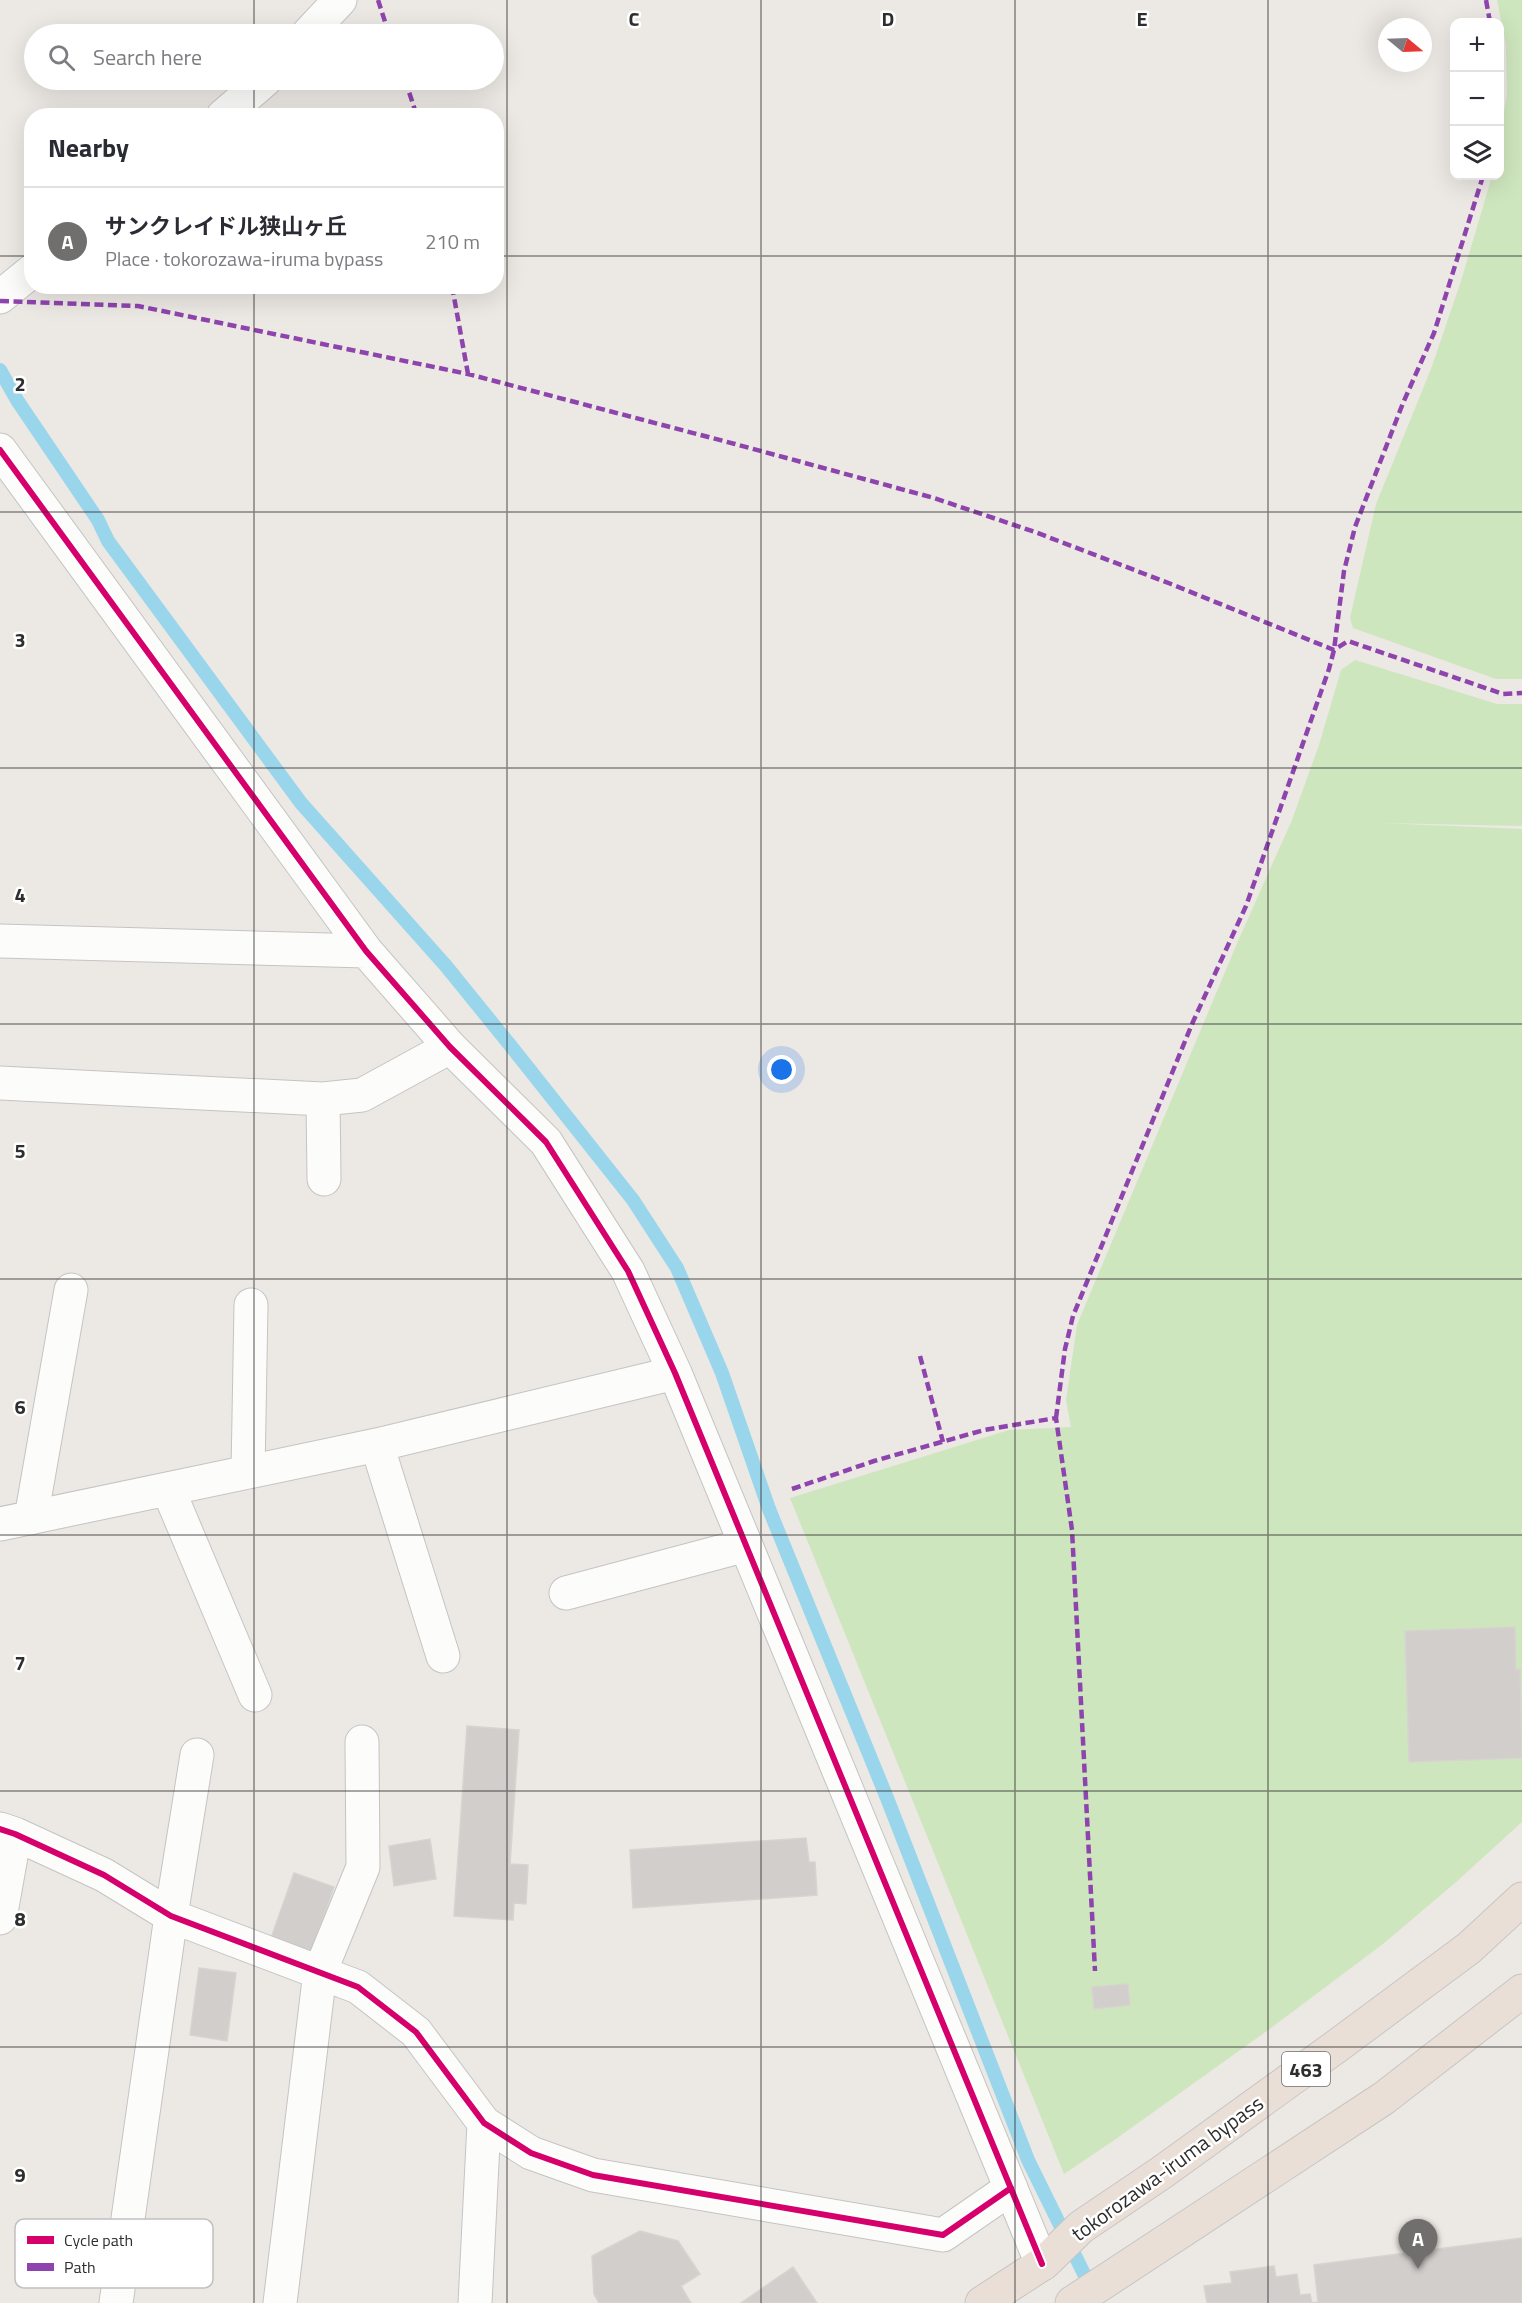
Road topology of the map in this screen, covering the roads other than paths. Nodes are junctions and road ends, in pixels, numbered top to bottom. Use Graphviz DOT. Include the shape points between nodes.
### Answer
graph roads {
  1 [pos="340,0"];
  2 [pos="317,24"];
  3 [pos="253,90"];
  4 [pos="232,108"];
  5 [pos="24,278"];
  6 [pos="0,297"];
  7 [pos="4,465"];
  8 [pos="0,941"];
  9 [pos="366,951"];
  10 [pos="450,1047"];
  11 [pos="0,1083"];
  12 [pos="322,1099"];
  13 [pos="324,1179"];
  14 [pos="71,1290"];
  15 [pos="251,1305"];
  16 [pos="675,1373"];
  17 [pos="377,1445"];
  18 [pos="248,1472"];
  19 [pos="168,1489"];
  20 [pos="16,1521"];
  21 [pos="746,1545"];
  22 [pos="566,1593"];
  23 [pos="443,1656"];
  24 [pos="255,1695"];
  25 [pos="363,1742"];
  26 [pos="197,1755"];
  27 [pos="7,1831"];
  28 [pos="1522,1899"];
  29 [pos="171,1917"];
  30 [pos="0,1918"];
  31 [pos="320,1972"];
  32 [pos="1522,1991"];
  33 [pos="484,2123"];
  34 [pos="1011,2188"];
  35 [pos="128,2219"];
  36 [pos="1043,2263"];
  37 [pos="118,2288"];
  38 [pos="116,2303"];
  39 [pos="280,2303"];
  40 [pos="475,2303"];
  41 [pos="982,2303"];
  42 [pos="1072,2303"];
  1 -- 2 [label="street"];
  3 -- 4 [label="street"];
  5 -- 6 [label="street"];
  7 -- 9 [label="street"];
  8 -- 9 [label="street"];
  9 -- 10 [label="street"];
  10 -- 12 [label="street" via="362,1095"];
  10 -- 16 [label="street" via="546,1142 628,1271"];
  11 -- 12 [label="street"];
  12 -- 13 [label="street"];
  14 -- 20 [label="street"];
  15 -- 18 [label="street"];
  16 -- 17 [label="street"];
  16 -- 21 [label="street"];
  17 -- 18 [label="street"];
  17 -- 23 [label="street"];
  18 -- 19 [label="street"];
  19 -- 20 [label="street"];
  19 -- 24 [label="street"];
  21 -- 22 [label="street"];
  21 -- 34 [label="street"];
  25 -- 31 [label="street" via="363,1867"];
  26 -- 29 [label="street"];
  27 -- 29 [label="street" via="104,1875"];
  27 -- 30 [label="street"];
  28 -- 36 [label="highway, tokorozawa-iruma bypass / 463" via="1469,1948 1081,2227"];
  29 -- 31 [label="street"];
  29 -- 35 [label="street"];
  31 -- 33 [label="street" via="358,1987 416,2032"];
  31 -- 39 [label="street"];
  32 -- 42 [label="highway" via="1384,2098"];
  33 -- 34 [label="street" via="531,2153 593,2175 944,2235"];
  33 -- 40 [label="street"];
  34 -- 36 [label="street"];
  36 -- 41 [label="highway, tokorozawa-iruma bypass / 463"];
  37 -- 38 [label="street"];
}
